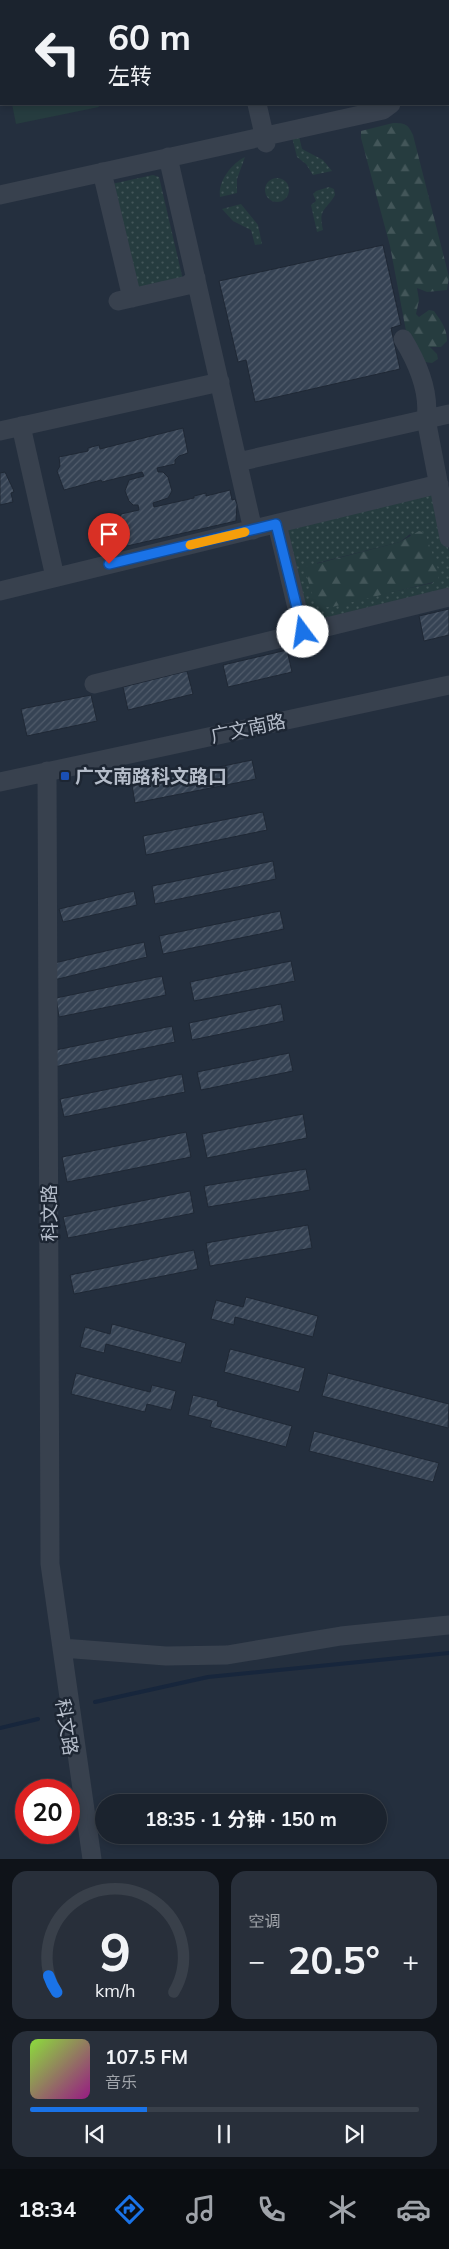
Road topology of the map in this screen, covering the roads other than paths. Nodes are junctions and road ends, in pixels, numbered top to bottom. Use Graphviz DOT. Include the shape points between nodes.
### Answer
graph roads {
  1 [pos="257,105"];
  2 [pos="390,105"];
  3 [pos="265,140"];
  4 [pos="168,157"];
  5 [pos="102,172"];
  6 [pos="0,195"];
  7 [pos="196,278"];
  8 [pos="403,339"];
  9 [pos="220,382"];
  10 [pos="449,414"];
  11 [pos="426,419"];
  12 [pos="21,426"];
  13 [pos="0,431"];
  14 [pos="238,462"];
  15 [pos="439,484"];
  16 [pos="276,524"];
  17 [pos="254,530"];
  18 [pos="449,538"];
  19 [pos="55,577"];
  20 [pos="0,590"];
  21 [pos="449,597"];
  22 [pos="303,632"];
  23 [pos="94,684"];
  24 [pos="449,686"];
  25 [pos="47,771"];
  26 [pos="0,782"];
  27 [pos="449,1626"];
  28 [pos="62,1651"];
  29 [pos="91,1859"];
  1 -- 3 [label="street"];
  2 -- 3 [label="street" via="383,110"];
  3 -- 4 [label="street"];
  4 -- 5 [label="street"];
  4 -- 7 [label="street"];
  5 -- 6 [label="street"];
  5 -- 7 [label="street" via="125,300 188,285"];
  7 -- 9 [label="street"];
  8 -- 11 [label="street" via="424,389 428,410"];
  9 -- 12 [label="street"];
  9 -- 14 [label="street"];
  10 -- 11 [label="street"];
  11 -- 14 [label="street"];
  11 -- 15 [label="street"];
  12 -- 13 [label="street"];
  12 -- 19 [label="street"];
  14 -- 17 [label="street"];
  15 -- 16 [label="street"];
  15 -- 18 [label="street"];
  16 -- 17 [label="street"];
  16 -- 22 [label="street"];
  17 -- 19 [label="street"];
  19 -- 20 [label="street"];
  21 -- 22 [label="street"];
  22 -- 23 [label="street"];
  24 -- 25 [label="street, 广文南路"];
  25 -- 26 [label="street, 广文南路"];
  25 -- 28 [label="street, 科文路" via="50,1564"];
  27 -- 28 [label="street" via="341,1636 227,1655"];
  28 -- 29 [label="street, 科文路"];
}
